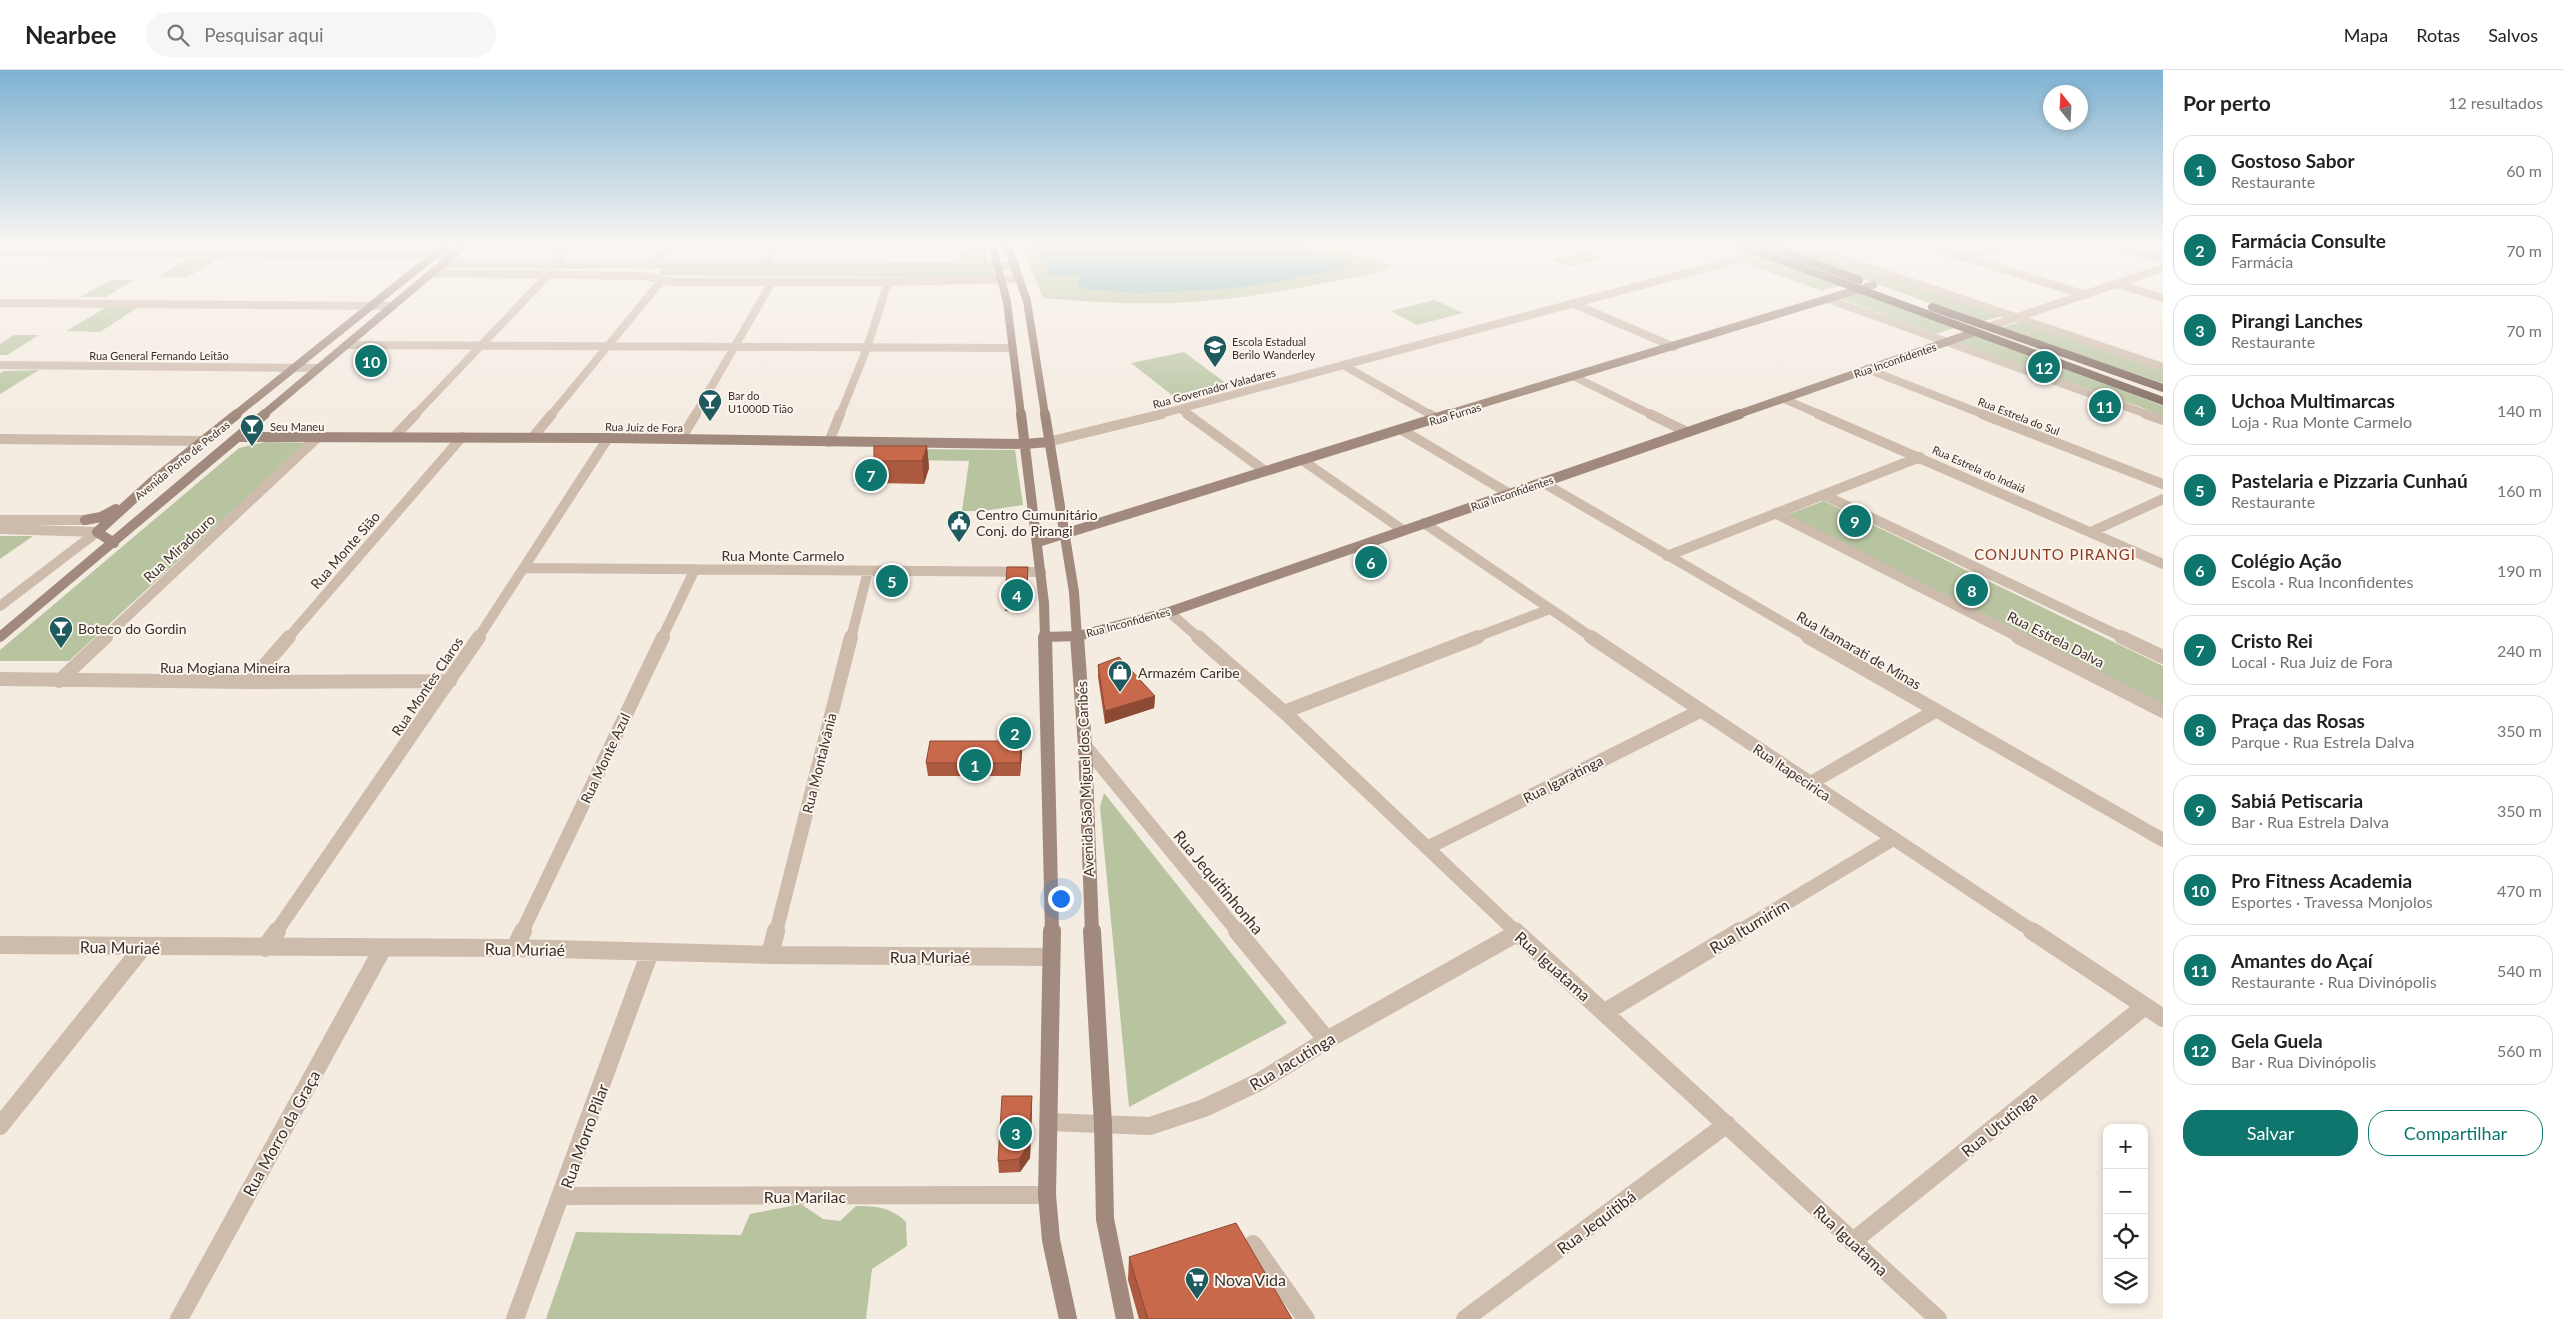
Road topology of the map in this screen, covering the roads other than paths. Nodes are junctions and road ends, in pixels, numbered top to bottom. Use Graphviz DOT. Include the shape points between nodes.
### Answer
graph roads {
  1 [pos="53,303"];
  2 [pos="396,303"];
  3 [pos="521,303"];
  4 [pos="643,303"];
  5 [pos="760,303"];
  6 [pos="881,303"];
  7 [pos="1005,303"];
  8 [pos="1027,303"];
  9 [pos="1571,303"];
  10 [pos="1572,303"];
  11 [pos="1814,303"];
  12 [pos="1840,303"];
  13 [pos="1898,303"];
  14 [pos="1923,303"];
  15 [pos="1974,303"];
  16 [pos="2062,303"];
  17 [pos="372,305"];
  18 [pos="393,306"];
  19 [pos="2018,318"];
  20 [pos="1988,327"];
  21 [pos="1975,332"];
  22 [pos="1945,342"];
  23 [pos="346,345"];
  24 [pos="481,345"];
  25 [pos="608,346"];
  26 [pos="735,347"];
  27 [pos="1674,347"];
  28 [pos="867,348"];
  29 [pos="1012,348"];
  30 [pos="2161,364"];
  31 [pos="0,365"];
  32 [pos="1343,365"];
  33 [pos="297,367"];
  34 [pos="319,368"];
  35 [pos="1867,369"];
  36 [pos="1575,377"];
  37 [pos="2163,388"];
  38 [pos="1784,400"];
  39 [pos="2163,401"];
  40 [pos="1181,409"];
  41 [pos="1438,419"];
  42 [pos="2163,420"];
  43 [pos="1402,430"];
  44 [pos="1687,432"];
  45 [pos="240,437"];
  46 [pos="318,437"];
  47 [pos="394,437"];
  48 [pos="462,437"];
  49 [pos="534,437"];
  50 [pos="608,438"];
  51 [pos="0,439"];
  52 [pos="682,439"];
  53 [pos="204,441"];
  54 [pos="829,442"];
  55 [pos="1048,442"];
  56 [pos="1025,444"];
  57 [pos="1920,456"];
  58 [pos="1302,460"];
  59 [pos="1264,470"];
  60 [pos="1542,482"];
  61 [pos="2163,484"];
  62 [pos="1510,494"];
  63 [pos="1824,495"];
  64 [pos="135,497"];
  65 [pos="2163,499"];
  66 [pos="1775,513"];
  67 [pos="0,520"];
  68 [pos="85,520"];
  69 [pos="1424,523"];
  70 [pos="132,528"];
  71 [pos="0,529"];
  72 [pos="100,529"];
  73 [pos="1403,530"];
  74 [pos="2091,532"];
  75 [pos="1065,534"];
  76 [pos="1038,542"];
  77 [pos="114,543"];
  78 [pos="1667,556"];
  79 [pos="2163,564"];
  80 [pos="524,568"];
  81 [pos="695,569"];
  82 [pos="868,570"];
  83 [pos="1040,572"];
  84 [pos="0,606"];
  85 [pos="1550,609"];
  86 [pos="1169,612"];
  87 [pos="1078,636"];
  88 [pos="0,637"];
  89 [pos="1045,637"];
  90 [pos="2163,657"];
  91 [pos="0,679"];
  92 [pos="60,681"];
  93 [pos="450,681"];
  94 [pos="250,682"];
  95 [pos="2163,710"];
  96 [pos="1700,711"];
  97 [pos="1935,711"];
  98 [pos="1284,712"];
  99 [pos="1085,746"];
  100 [pos="1810,784"];
  101 [pos="1893,840"];
  102 [pos="2163,840"];
  103 [pos="1427,848"];
  104 [pos="1517,933"];
  105 [pos="0,945"];
  106 [pos="143,947"];
  107 [pos="265,948"];
  108 [pos="383,948"];
  109 [pos="515,948"];
  110 [pos="650,952"];
  111 [pos="770,955"];
  112 [pos="1051,957"];
  113 [pos="2144,1006"];
  114 [pos="1605,1012"];
  115 [pos="2163,1018"];
  116 [pos="1327,1040"];
  117 [pos="1048,1122"];
  118 [pos="1727,1124"];
  119 [pos="1103,1125"];
  120 [pos="0,1126"];
  121 [pos="1047,1195"];
  122 [pos="562,1196"];
  123 [pos="1852,1242"];
  124 [pos="1253,1244"];
  125 [pos="179,1319"];
  126 [pos="515,1319"];
  127 [pos="1068,1319"];
  128 [pos="1125,1319"];
  129 [pos="1306,1319"];
  130 [pos="1464,1319"];
  131 [pos="1938,1319"];
  1 -- 17 [label="street"];
  2 -- 18 [label="main road, Avenida Porto de Pedras"];
  3 -- 24 [label="street"];
  4 -- 25 [label="street"];
  5 -- 26 [label="street"];
  6 -- 28 [label="street"];
  7 -- 29 [label="main road"];
  8 -- 55 [label="main road, Avenida São Miguel dos Caribés"];
  9 -- 32 [label="street, Rua Governador Valadares"];
  10 -- 27 [label="street"];
  11 -- 27 [label="main road, Rua Furnas"];
  12 -- 22 [label="street"];
  13 -- 21 [label="main road"];
  14 -- 20 [label="main road"];
  15 -- 19 [label="street"];
  16 -- 19 [label="street"];
  17 -- 18 [label="street"];
  17 -- 33 [label="main road, Avenida Porto de Pedras"];
  18 -- 23 [label="main road, Avenida Porto de Pedras"];
  19 -- 20 [label="street"];
  19 -- 30 [label="street"];
  20 -- 37 [label="main road"];
  21 -- 22 [label="main road, Rua Inconfidentes"];
  21 -- 39 [label="main road"];
  22 -- 35 [label="main road, Rua Inconfidentes"];
  22 -- 42 [label="street"];
  23 -- 24 [label="street"];
  23 -- 34 [label="main road, Avenida Porto de Pedras"];
  24 -- 25 [label="street"];
  24 -- 47 [label="street"];
  25 -- 26 [label="street"];
  25 -- 49 [label="street"];
  26 -- 28 [label="street"];
  26 -- 52 [label="street"];
  27 -- 36 [label="main road, Rua Furnas"];
  28 -- 29 [label="street"];
  28 -- 54 [label="street"];
  29 -- 56 [label="main road"];
  31 -- 33 [label="street, Rua General Fernando Leitão"];
  32 -- 40 [label="street, Rua Governador Valadares"];
  32 -- 41 [label="street"];
  33 -- 34 [label="street, Rua General Fernando Leitão"];
  33 -- 53 [label="main road, Avenida Porto de Pedras"];
  34 -- 45 [label="main road, Avenida Porto de Pedras"];
  35 -- 38 [label="main road, Rua Inconfidentes"];
  35 -- 61 [label="street, Rua Estrela do Sul"];
  36 -- 41 [label="main road, Rua Furnas"];
  36 -- 44 [label="street"];
  38 -- 44 [label="main road, Rua Inconfidentes"];
  38 -- 57 [label="street, Rua Estrela do Indaiá"];
  40 -- 55 [label="street, Rua Governador Valadares"];
  40 -- 59 [label="street"];
  41 -- 43 [label="main road, Rua Furnas"];
  43 -- 58 [label="main road, Rua Furnas"];
  43 -- 62 [label="street"];
  44 -- 60 [label="main road, Rua Inconfidentes"];
  45 -- 46 [label="main road, Rua Juiz de Fora"];
  45 -- 70 [label="main road, Avenida Porto de Pedras"];
  46 -- 47 [label="main road, Rua Juiz de Fora"];
  46 -- 92 [label="street, Rua Miradouro"];
  47 -- 48 [label="main road, Rua Juiz de Fora"];
  48 -- 49 [label="main road, Rua Juiz de Fora"];
  48 -- 94 [label="street, Rua Monte Sião"];
  49 -- 50 [label="main road, Rua Juiz de Fora"];
  50 -- 52 [label="main road, Rua Juiz de Fora"];
  50 -- 80 [label="street, Rua Montes Claros"];
  51 -- 53 [label="street"];
  52 -- 54 [label="main road, Rua Juiz de Fora"];
  53 -- 64 [label="main road, Avenida Porto de Pedras"];
  54 -- 56 [label="main road, Rua Juiz de Fora"];
  55 -- 56 [label="main road, Rua Juiz de Fora"];
  55 -- 75 [label="main road, Avenida São Miguel dos Caribés"];
  56 -- 76 [label="main road"];
  57 -- 63 [label="street"];
  57 -- 74 [label="street, Rua Estrela do Indaiá"];
  58 -- 59 [label="main road, Rua Furnas"];
  58 -- 73 [label="street"];
  59 -- 75 [label="main road, Rua Furnas"];
  60 -- 62 [label="main road, Rua Inconfidentes"];
  60 -- 78 [label="street, Rua Itamarati de Minas"];
  62 -- 69 [label="main road, Rua Inconfidentes"];
  63 -- 66 [label="street"];
  63 -- 90 [label="street, Rua Estrela Dalva"];
  64 -- 68 [label="main road" via="110,513"];
  64 -- 72 [label="main road, Avenida Porto de Pedras"];
  65 -- 74 [label="street"];
  66 -- 78 [label="street"];
  66 -- 95 [label="street, Rua Estrela Dalva"];
  67 -- 68 [label="street"];
  69 -- 73 [label="main road, Rua Inconfidentes"];
  69 -- 85 [label="street, Rua Itapecirica"];
  70 -- 72 [label="main road"];
  70 -- 77 [label="main road, Avenida Porto de Pedras"];
  71 -- 72 [label="street"];
  72 -- 77 [label="main road"];
  72 -- 84 [label="street, Avenida Porto de Pedras"];
  73 -- 86 [label="main road, Rua Inconfidentes"];
  74 -- 79 [label="street, Rua Estrela do Indaiá"];
  75 -- 76 [label="main road, Rua Furnas"];
  75 -- 87 [label="main road, Avenida São Miguel dos Caribés"];
  76 -- 83 [label="main road"];
  77 -- 88 [label="main road, Avenida Porto de Pedras"];
  78 -- 97 [label="street, Rua Itamarati de Minas"];
  80 -- 81 [label="street, Rua Monte Carmelo"];
  80 -- 93 [label="street, Rua Montes Claros"];
  81 -- 82 [label="street, Rua Monte Carmelo"];
  81 -- 109 [label="street, Rua Monte Azul"];
  82 -- 83 [label="street, Rua Monte Carmelo"];
  82 -- 111 [label="street, Rua Montalvânia"];
  83 -- 89 [label="main road"];
  85 -- 96 [label="street, Rua Itapecirica"];
  85 -- 98 [label="street"];
  86 -- 87 [label="main road, Rua Inconfidentes"];
  86 -- 98 [label="street, Rua Iguatama"];
  87 -- 89 [label="main road, Rua Inconfidentes"];
  87 -- 99 [label="main road, Avenida São Miguel dos Caribés"];
  89 -- 112 [label="main road" via="1054,895"];
  91 -- 92 [label="street, Rua Mogiana Mineira"];
  92 -- 94 [label="street, Rua Mogiana Mineira"];
  93 -- 94 [label="street, Rua Mogiana Mineira"];
  93 -- 107 [label="street, Rua Montes Claros"];
  96 -- 100 [label="street, Rua Itapecirica"];
  96 -- 103 [label="street, Rua Igaratinga"];
  97 -- 100 [label="street"];
  97 -- 102 [label="street, Rua Itamarati de Minas"];
  98 -- 103 [label="street, Rua Iguatama"];
  99 -- 116 [label="street, Rua Jequitinhonha"];
  99 -- 119 [label="main road, Avenida São Miguel dos Caribés"];
  100 -- 101 [label="street, Rua Itapecirica"];
  101 -- 113 [label="street, Rua Itapecirica"];
  101 -- 114 [label="street, Rua Itumirim"];
  103 -- 104 [label="street, Rua Iguatama"];
  104 -- 114 [label="street, Rua Iguatama"];
  104 -- 116 [label="street, Rua Jacutinga"];
  105 -- 106 [label="street, Rua Muriaé"];
  106 -- 107 [label="street, Rua Muriaé"];
  106 -- 120 [label="street"];
  107 -- 108 [label="street, Rua Muriaé"];
  108 -- 109 [label="street, Rua Muriaé"];
  108 -- 125 [label="street, Rua Morro da Graça"];
  109 -- 110 [label="street, Rua Muriaé"];
  110 -- 111 [label="street, Rua Muriaé"];
  110 -- 122 [label="street, Rua Morro Pilar"];
  111 -- 112 [label="street, Rua Muriaé"];
  112 -- 117 [label="main road"];
  113 -- 115 [label="street, Rua Itapecirica"];
  113 -- 123 [label="street, Rua Ututinga"];
  114 -- 118 [label="street, Rua Iguatama"];
  116 -- 119 [label="street, Rua Jacutinga" via="1259,1082 1180,1117 1150,1126"];
  117 -- 119 [label="street, Rua Jacutinga"];
  117 -- 121 [label="main road"];
  118 -- 123 [label="street, Rua Iguatama"];
  118 -- 130 [label="street, Rua Jequitibá"];
  119 -- 128 [label="main road, Avenida São Miguel dos Caribés" via="1104,1219"];
  121 -- 122 [label="street, Rua Marilac"];
  121 -- 127 [label="main road" via="1051,1240"];
  122 -- 126 [label="street, Rua Morro Pilar"];
  123 -- 131 [label="street, Rua Iguatama"];
  124 -- 129 [label="street"];
}
